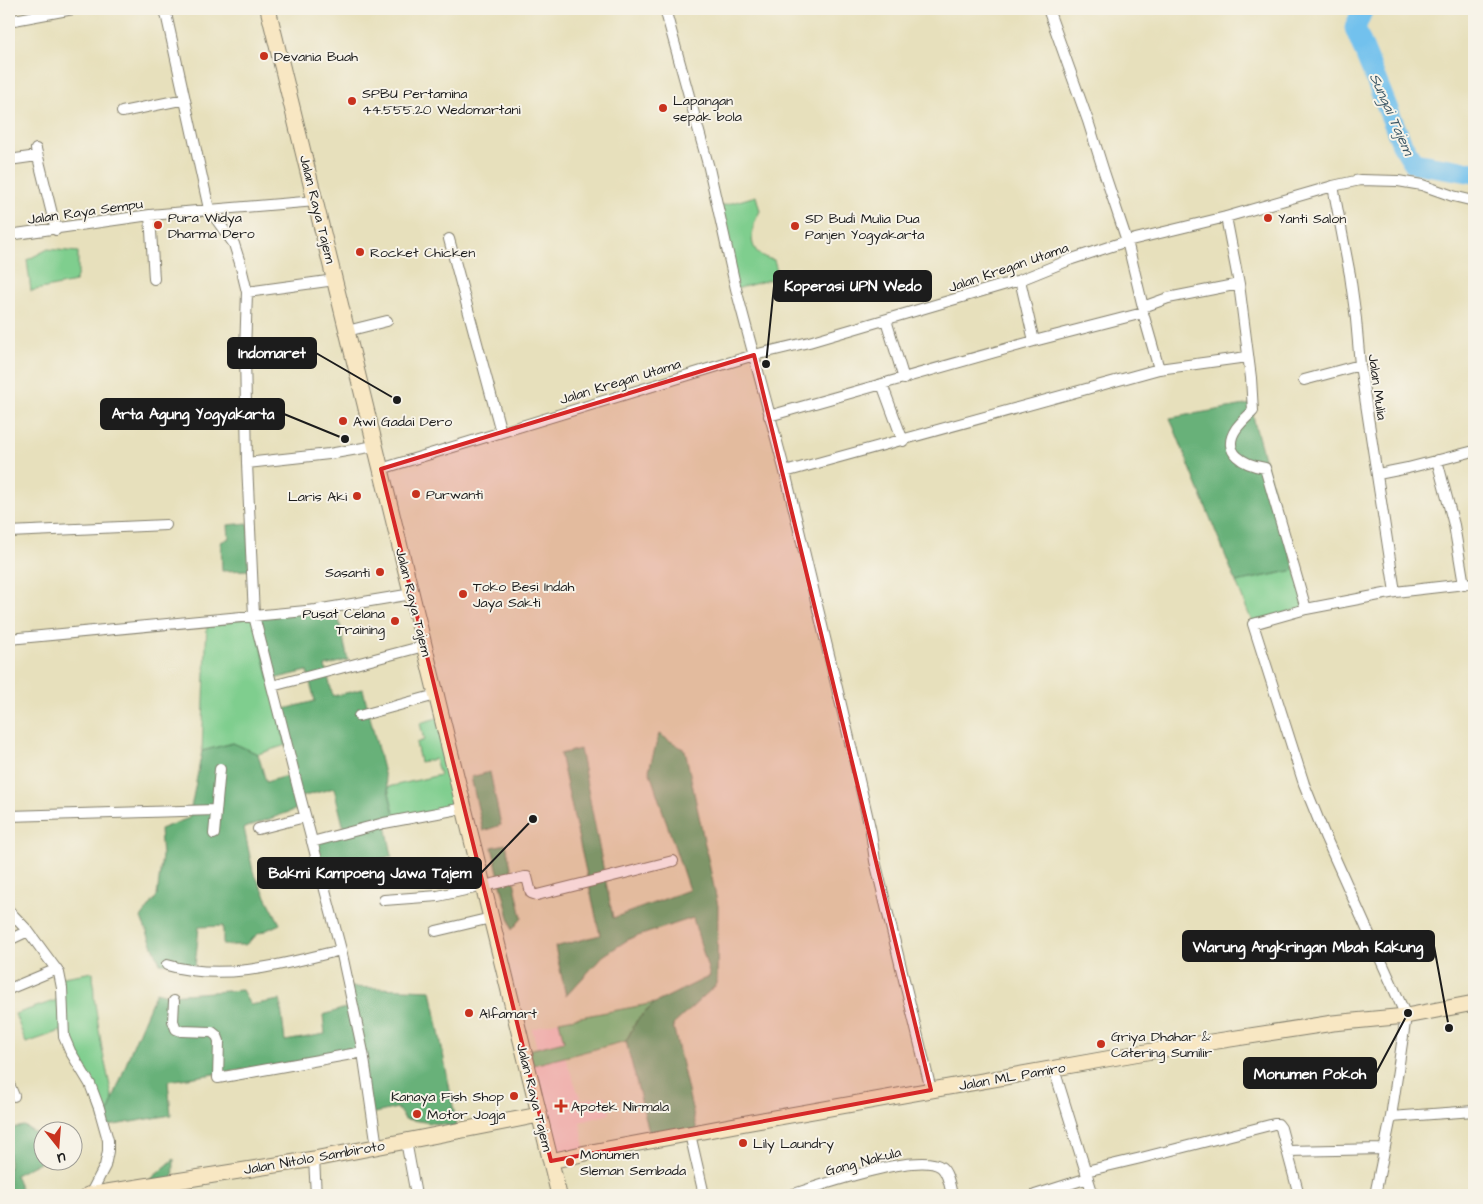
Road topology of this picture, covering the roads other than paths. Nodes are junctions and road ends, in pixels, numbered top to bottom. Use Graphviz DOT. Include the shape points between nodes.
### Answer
graph roads {
  1 [pos="73,9"];
  2 [pos="165,9"];
  3 [pos="268,9"];
  4 [pos="665,9"];
  5 [pos="1048,9"];
  6 [pos="9,21"];
  7 [pos="185,99"];
  8 [pos="122,112"];
  9 [pos="9,160"];
  10 [pos="1333,186"];
  11 [pos="316,201"];
  12 [pos="1474,201"];
  13 [pos="209,210"];
  14 [pos="150,215"];
  15 [pos="1226,217"];
  16 [pos="56,230"];
  17 [pos="9,235"];
  18 [pos="449,239"];
  19 [pos="1128,241"];
  20 [pos="154,279"];
  21 [pos="335,280"];
  22 [pos="1020,280"];
  23 [pos="1238,284"];
  24 [pos="247,292"];
  25 [pos="886,320"];
  26 [pos="387,321"];
  27 [pos="347,331"];
  28 [pos="1034,341"];
  29 [pos="754,355"];
  30 [pos="1247,357"];
  31 [pos="1360,365"];
  32 [pos="1159,369"];
  33 [pos="904,378"];
  34 [pos="1304,380"];
  35 [pos="882,384"];
  36 [pos="769,416"];
  37 [pos="501,432"];
  38 [pos="903,440"];
  39 [pos="375,446"];
  40 [pos="1474,451"];
  41 [pos="1437,460"];
  42 [pos="247,463"];
  43 [pos="381,469"];
  44 [pos="785,472"];
  45 [pos="1378,474"];
  46 [pos="166,525"];
  47 [pos="9,532"];
  48 [pos="1469,584"];
  49 [pos="1395,592"];
  50 [pos="412,594"];
  51 [pos="1306,609"];
  52 [pos="254,616"];
  53 [pos="9,639"];
  54 [pos="424,646"];
  55 [pos="272,686"];
  56 [pos="436,695"];
  57 [pos="359,716"];
  58 [pos="220,769"];
  59 [pos="464,808"];
  60 [pos="216,810"];
  61 [pos="9,816"];
  62 [pos="305,817"];
  63 [pos="258,830"];
  64 [pos="214,834"];
  65 [pos="312,842"];
  66 [pos="674,861"];
  67 [pos="483,887"];
  68 [pos="384,900"];
  69 [pos="9,911"];
  70 [pos="491,918"];
  71 [pos="436,931"];
  72 [pos="28,932"];
  73 [pos="9,940"];
  74 [pos="341,950"];
  75 [pos="167,965"];
  76 [pos="56,969"];
  77 [pos="9,989"];
  78 [pos="174,1000"];
  79 [pos="1474,1003"];
  80 [pos="1406,1016"];
  81 [pos="364,1052"];
  82 [pos="1054,1069"];
  83 [pos="9,1084"];
  84 [pos="931,1090"];
  85 [pos="14,1096"];
  86 [pos="1474,1111"];
  87 [pos="539,1116"];
  88 [pos="1391,1117"];
  89 [pos="690,1134"];
  90 [pos="406,1141"];
  91 [pos="377,1147"];
  92 [pos="1384,1149"];
  93 [pos="1287,1151"];
  94 [pos="314,1159"];
  95 [pos="551,1161"];
  96 [pos="1087,1174"];
  97 [pos="88,1195"];
  98 [pos="92,1195"];
  99 [pos="316,1195"];
  100 [pos="416,1195"];
  101 [pos="559,1195"];
  102 [pos="704,1195"];
  103 [pos="791,1195"];
  104 [pos="952,1195"];
  105 [pos="1035,1195"];
  106 [pos="1093,1195"];
  107 [pos="1299,1195"];
  108 [pos="1375,1195"];
  1 -- 6 [label="street"];
  2 -- 7 [label="street"];
  3 -- 11 [label="street, Jalan Raya Tajem"];
  4 -- 29 [label="street" via="709,168"];
  5 -- 19 [label="street"];
  7 -- 8 [label="street"];
  7 -- 13 [label="street"];
  9 -- 16 [label="street" via="36,153"];
  10 -- 12 [label="street, Jalan Kregan Utama" via="1360,180 1398,181"];
  10 -- 15 [label="street, Jalan Kregan Utama"];
  10 -- 31 [label="street, Jalan Mulia" via="1351,284"];
  11 -- 13 [label="street, Jalan Raya Sempu"];
  11 -- 21 [label="street, Jalan Raya Tajem"];
  13 -- 14 [label="street, Jalan Raya Sempu"];
  13 -- 24 [label="street" via="234,244"];
  14 -- 16 [label="street, Jalan Raya Sempu"];
  14 -- 20 [label="street"];
  15 -- 19 [label="street, Jalan Kregan Utama"];
  15 -- 23 [label="street"];
  16 -- 17 [label="street, Jalan Raya Sempu"];
  18 -- 37 [label="street"];
  19 -- 22 [label="street, Jalan Kregan Utama"];
  19 -- 23 [label="street" via="1143,308 1168,298"];
  21 -- 24 [label="street"];
  21 -- 27 [label="street, Jalan Raya Tajem"];
  22 -- 25 [label="street, Jalan Kregan Utama"];
  22 -- 28 [label="street"];
  23 -- 30 [label="street"];
  24 -- 42 [label="street"];
  25 -- 29 [label="street, Jalan Kregan Utama"];
  25 -- 33 [label="street"];
  26 -- 27 [label="street"];
  27 -- 39 [label="street, Jalan Raya Tajem"];
  28 -- 32 [label="street" via="1143,313"];
  28 -- 33 [label="street"];
  29 -- 36 [label="street"];
  29 -- 37 [label="street, Jalan Kregan Utama"];
  30 -- 32 [label="street"];
  30 -- 51 [label="street" via="1253,411 1236,429 1231,444 1237,457 1265,468"];
  31 -- 34 [label="street"];
  31 -- 45 [label="street, Jalan Mulia"];
  32 -- 38 [label="street"];
  33 -- 35 [label="street"];
  35 -- 36 [label="street"];
  35 -- 38 [label="street"];
  36 -- 44 [label="street"];
  37 -- 43 [label="street, Jalan Kregan Utama"];
  38 -- 44 [label="street"];
  39 -- 42 [label="street"];
  39 -- 43 [label="street, Jalan Raya Tajem"];
  40 -- 41 [label="street"];
  41 -- 45 [label="street"];
  41 -- 48 [label="street"];
  42 -- 52 [label="street"];
  43 -- 50 [label="street, Jalan Raya Tajem"];
  44 -- 84 [label="street"];
  45 -- 49 [label="street, Jalan Mulia"];
  46 -- 47 [label="street"];
  48 -- 49 [label="street"];
  49 -- 51 [label="street"];
  50 -- 52 [label="street" via="316,610"];
  50 -- 54 [label="street, Jalan Raya Tajem"];
  51 -- 80 [label="street" via="1258,621 1254,626 1304,784"];
  52 -- 53 [label="street"];
  52 -- 55 [label="street"];
  54 -- 55 [label="street"];
  54 -- 56 [label="street, Jalan Raya Tajem"];
  55 -- 62 [label="street"];
  56 -- 57 [label="street"];
  56 -- 59 [label="street, Jalan Raya Tajem"];
  58 -- 60 [label="street"];
  59 -- 65 [label="street"];
  59 -- 67 [label="street, Jalan Raya Tajem"];
  60 -- 61 [label="street"];
  60 -- 64 [label="street"];
  62 -- 63 [label="street"];
  62 -- 65 [label="street"];
  65 -- 74 [label="street"];
  66 -- 67 [label="street" via="537,895 532,893 526,877"];
  67 -- 68 [label="street" via="438,896"];
  67 -- 70 [label="street, Jalan Raya Tajem"];
  69 -- 72 [label="street"];
  70 -- 71 [label="street"];
  70 -- 87 [label="street, Jalan Raya Tajem"];
  72 -- 73 [label="street"];
  72 -- 76 [label="street"];
  74 -- 75 [label="street" via="286,964 237,971 188,970"];
  74 -- 81 [label="street"];
  76 -- 77 [label="street"];
  76 -- 98 [label="street" via="62,988 64,1037 93,1091 108,1140 107,1160"];
  78 -- 81 [label="street" via="176,1029 212,1032 217,1036 218,1078"];
  79 -- 80 [label="street, Jalan ML Pamiro"];
  80 -- 82 [label="street, Jalan ML Pamiro" via="1333,1023"];
  80 -- 88 [label="street"];
  81 -- 91 [label="street"];
  82 -- 84 [label="street, Jalan ML Pamiro"];
  82 -- 96 [label="street"];
  83 -- 85 [label="street"];
  84 -- 89 [label="street, Jalan ML Pamiro"];
  86 -- 88 [label="street"];
  87 -- 90 [label="street, Jalan Nitolo Sambiroto"];
  87 -- 95 [label="street, Jalan Raya Tajem"];
  88 -- 92 [label="street"];
  89 -- 95 [label="street, Jalan ML Pamiro"];
  89 -- 102 [label="street"];
  90 -- 91 [label="street, Jalan Nitolo Sambiroto"];
  90 -- 100 [label="street"];
  91 -- 94 [label="street, Jalan Nitolo Sambiroto"];
  92 -- 93 [label="street"];
  92 -- 108 [label="street"];
  93 -- 96 [label="street" via="1280,1126 1274,1124"];
  93 -- 107 [label="street"];
  94 -- 98 [label="street, Jalan Nitolo Sambiroto"];
  94 -- 99 [label="street"];
  95 -- 101 [label="street, Jalan Raya Tajem"];
  96 -- 105 [label="street"];
  96 -- 106 [label="street"];
  97 -- 98 [label="street, Jalan Nitolo Sambiroto"];
  103 -- 104 [label="street, Gang Nakula" via="856,1175 918,1162 932,1162 943,1168"];
}
